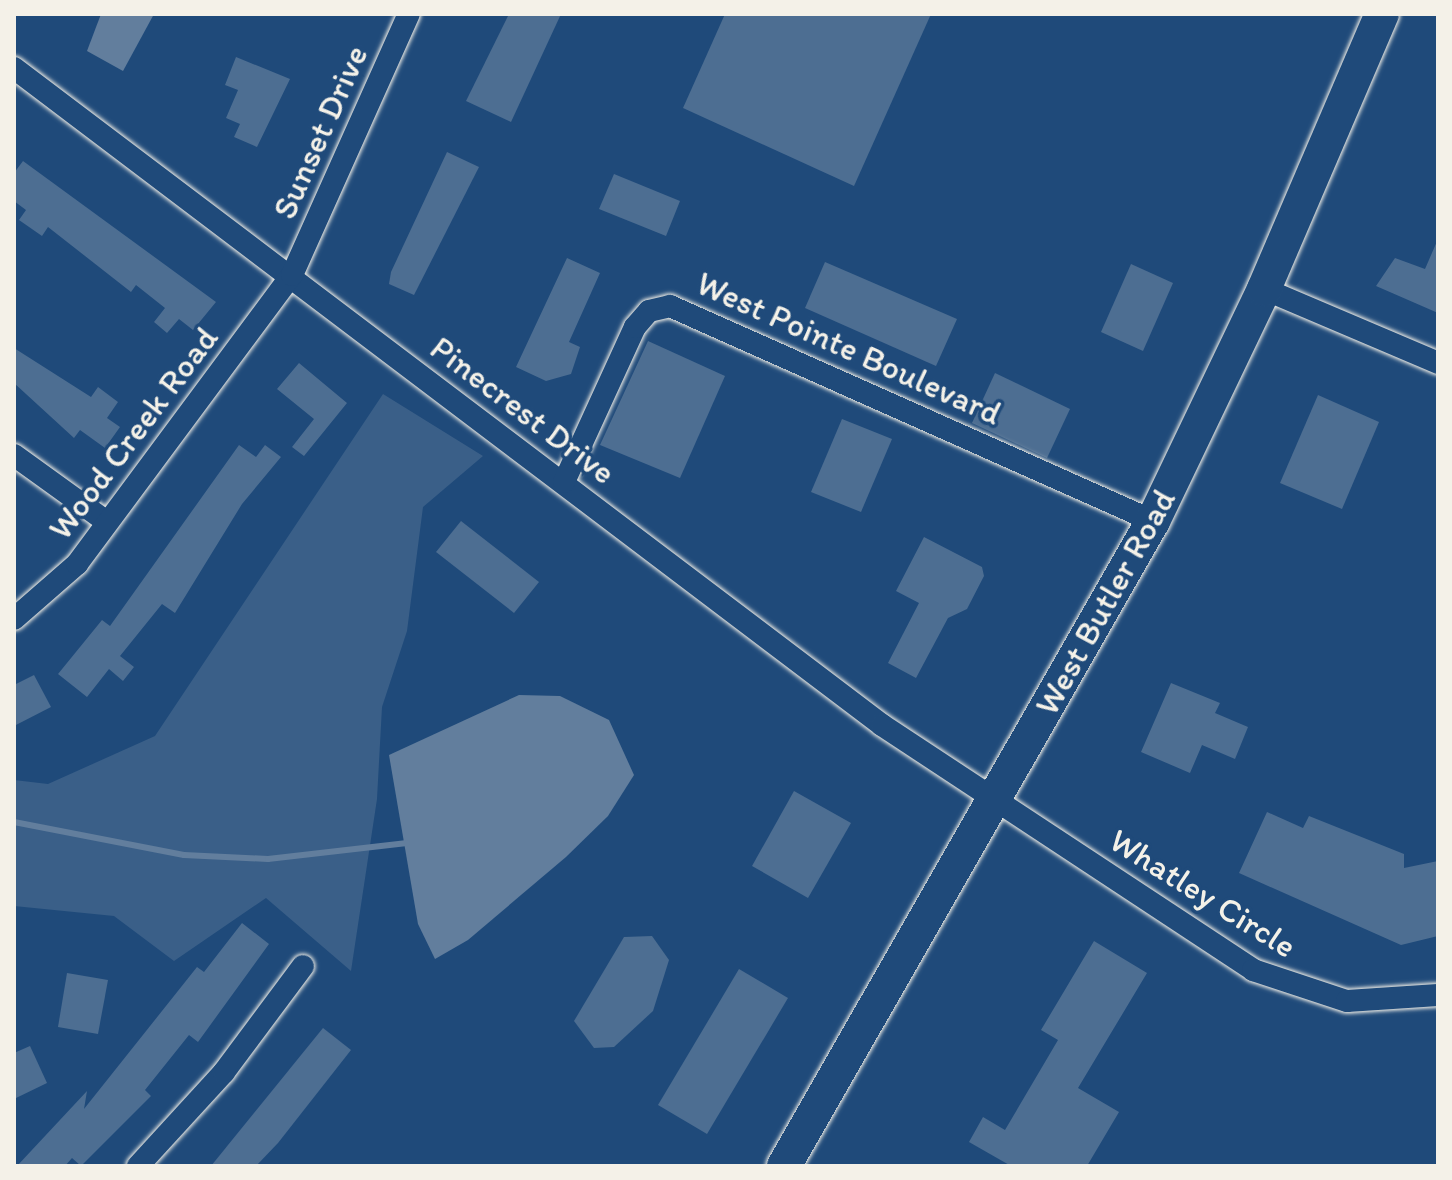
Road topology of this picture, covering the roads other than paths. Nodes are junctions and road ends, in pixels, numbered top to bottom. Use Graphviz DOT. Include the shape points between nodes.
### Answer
graph roads {
  1 [pos="409,14"];
  2 [pos="1382,14"];
  3 [pos="14,68"];
  4 [pos="292,275"];
  5 [pos="1264,289"];
  6 [pos="1438,363"];
  7 [pos="14,455"];
  8 [pos="564,482"];
  9 [pos="104,520"];
  10 [pos="1153,521"];
  11 [pos="14,619"];
  12 [pos="995,801"];
  13 [pos="303,966"];
  14 [pos="1438,995"];
  15 [pos="138,1166"];
  16 [pos="784,1166"];
  1 -- 4 [label="street, Sunset Drive"];
  2 -- 5 [label="main road, West Butler Road"];
  3 -- 4 [label="street, Pinecrest Drive"];
  4 -- 8 [label="street, Pinecrest Drive"];
  4 -- 9 [label="street, Wood Creek Road"];
  5 -- 6 [label="street"];
  5 -- 10 [label="main road, West Butler Road"];
  7 -- 9 [label="street"];
  8 -- 10 [label="street, West Pointe Boulevard" via="635,327 649,311 670,306"];
  8 -- 12 [label="street, Pinecrest Drive" via="882,725"];
  9 -- 11 [label="street, Wood Creek Road" via="77,564"];
  10 -- 12 [label="main road, West Butler Road"];
  12 -- 14 [label="street, Whatley Circle" via="1270,979 1347,1001"];
  12 -- 16 [label="main road, West Butler Road"];
  13 -- 15 [label="street" via="224,1072"];
}
